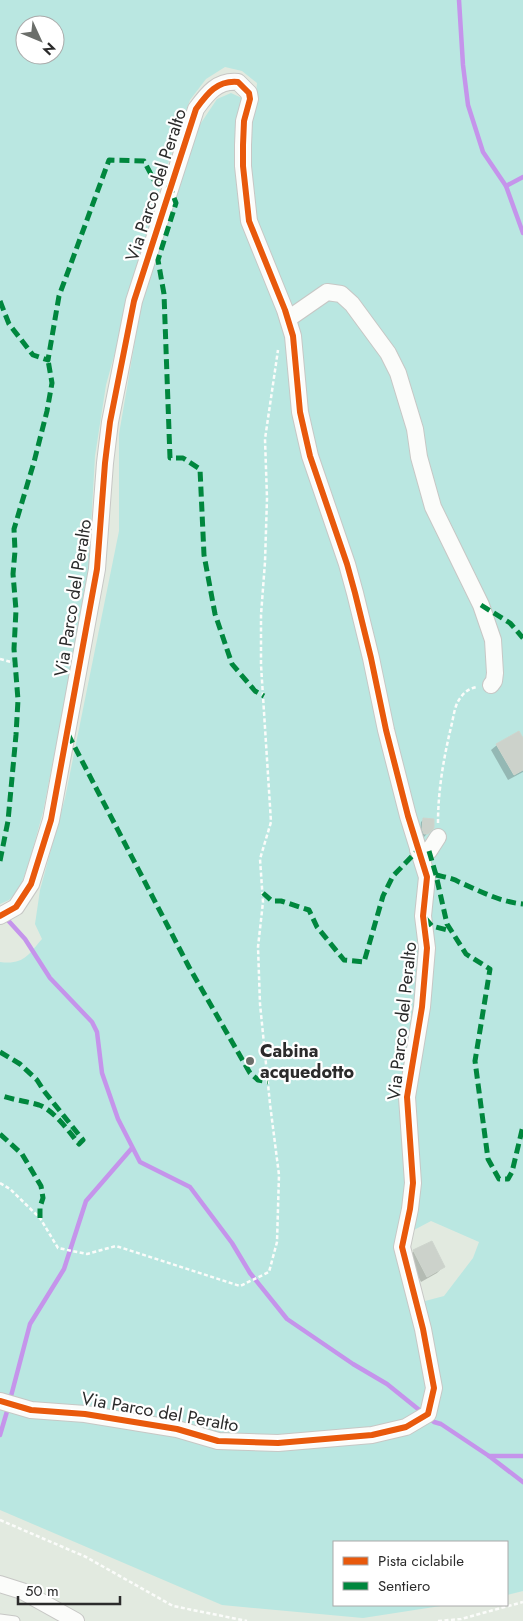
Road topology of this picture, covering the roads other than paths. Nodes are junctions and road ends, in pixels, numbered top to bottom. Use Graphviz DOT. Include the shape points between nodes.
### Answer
graph roads {
  1 [pos="288,319"];
  2 [pos="491,685"];
  3 [pos="438,837"];
  4 [pos="418,850"];
  5 [pos="0,916"];
  6 [pos="0,1401"];
  7 [pos="0,1584"];
  8 [pos="0,1619"];
  9 [pos="15,1621"];
  10 [pos="76,1621"];
  1 -- 2 [label="street" via="327,292 340,294 352,304 388,353 398,373 415,428 413,457 433,507 481,605 493,640 495,673"];
  1 -- 4 [label="street, Via Parco del Peralto" via="293,336 300,412 310,456 355,593 386,730"];
  1 -- 5 [label="street, Via Parco del Peralto" via="249,221 243,145 249,93 238,82 229,81 208,93 196,110 134,301 109,430 97,569 51,820 31,884 16,907"];
  3 -- 4 [label="street" via="429,851"];
  4 -- 6 [label="street, Via Parco del Peralto" via="427,877 423,916 427,948 422,1007 407,1097 413,1183 402,1247 434,1388 428,1414 406,1427 372,1435 278,1443 218,1441 177,1429 85,1414 31,1410"];
  7 -- 10 [label="street" via="22,1591"];
  8 -- 9 [label="lane"];
}
